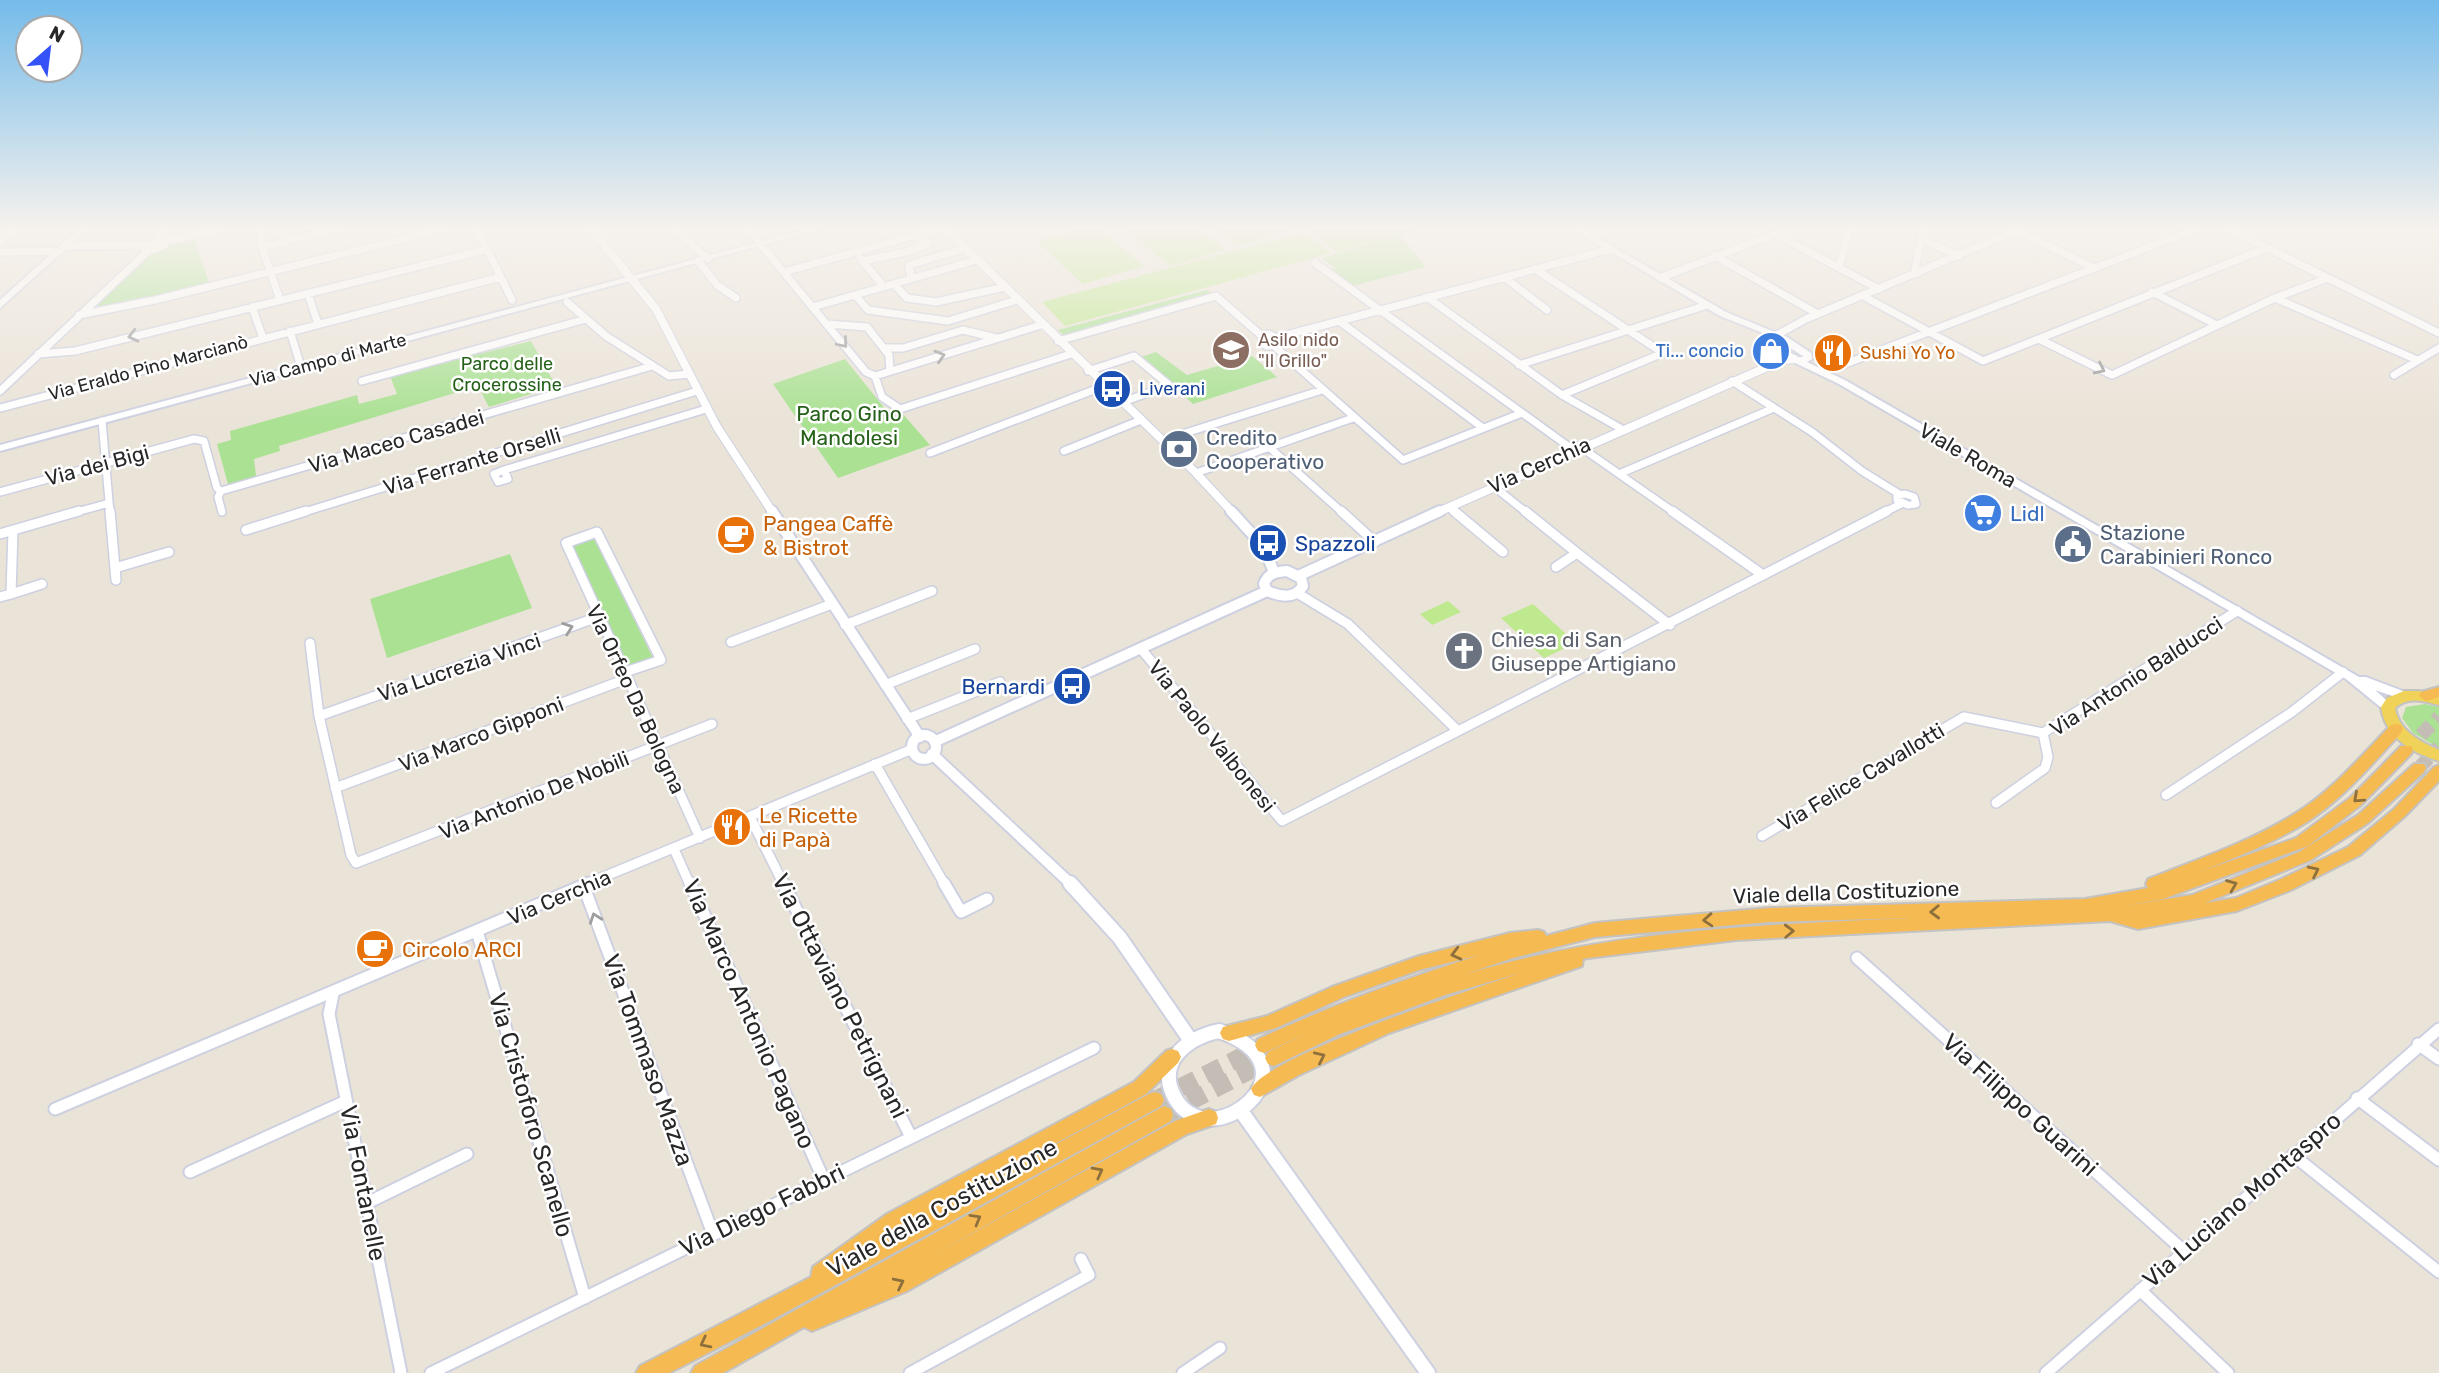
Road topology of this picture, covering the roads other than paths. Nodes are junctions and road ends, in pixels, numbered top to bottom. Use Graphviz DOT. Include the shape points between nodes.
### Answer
graph roads {
  1 [pos="101,293"];
  2 [pos="177,293"];
  3 [pos="278,293"];
  4 [pos="312,293"];
  5 [pos="438,293"];
  6 [pos="508,293"];
  7 [pos="579,293"];
  8 [pos="643,293"];
  9 [pos="729,293"];
  10 [pos="801,293"];
  11 [pos="865,293"];
  12 [pos="902,293"];
  13 [pos="983,293"];
  14 [pos="1011,293"];
  15 [pos="1356,293"];
  16 [pos="1445,293"];
  17 [pos="1525,293"];
  18 [pos="1571,293"];
  19 [pos="1686,293"];
  20 [pos="1781,293"];
  21 [pos="1870,293"];
  22 [pos="2028,293"];
  23 [pos="2149,293"];
  24 [pos="2154,293"];
  25 [pos="2288,293"];
  26 [pos="2358,293"];
  27 [pos="308,294"];
  28 [pos="856,296"];
  29 [pos="1863,296"];
  30 [pos="736,298"];
  31 [pos="1427,298"];
  32 [pos="2275,298"];
  33 [pos="280,300"];
  34 [pos="512,300"];
  35 [pos="1017,300"];
  36 [pos="923,301"];
  37 [pos="567,302"];
  38 [pos="1707,305"];
  39 [pos="252,307"];
  40 [pos="813,307"];
  41 [pos="1379,310"];
  42 [pos="1547,310"];
  43 [pos="879,312"];
  44 [pos="1818,314"];
  45 [pos="79,315"];
  46 [pos="912,316"];
  47 [pos="1732,318"];
  48 [pos="586,319"];
  49 [pos="952,320"];
  50 [pos="1339,321"];
  51 [pos="318,324"];
  52 [pos="827,324"];
  53 [pos="1041,325"];
  54 [pos="2217,325"];
  55 [pos="867,327"];
  56 [pos="963,330"];
  57 [pos="290,331"];
  58 [pos="1628,331"];
  59 [pos="1929,331"];
  60 [pos="2439,333"];
  61 [pos="1778,336"];
  62 [pos="263,338"];
  63 [pos="997,338"];
  64 [pos="2039,339"];
  65 [pos="1058,341"];
  66 [pos="1273,341"];
  67 [pos="885,348"];
  68 [pos="2439,348"];
  69 [pos="38,354"];
  70 [pos="1071,354"];
  71 [pos="1794,358"];
  72 [pos="2417,360"];
  73 [pos="1519,365"];
  74 [pos="652,366"];
  75 [pos="301,367"];
  76 [pos="890,371"];
  77 [pos="1088,371"];
  78 [pos="1827,371"];
  79 [pos="689,374"];
  80 [pos="2395,375"];
  81 [pos="875,376"];
  82 [pos="362,381"];
  83 [pos="1732,381"];
  84 [pos="1842,382"];
  85 [pos="1104,386"];
  86 [pos="1322,390"];
  87 [pos="0,391"];
  88 [pos="697,391"];
  89 [pos="1562,395"];
  90 [pos="1123,402"];
  91 [pos="0,408"];
  92 [pos="1774,408"];
  93 [pos="706,409"];
  94 [pos="1522,413"];
  95 [pos="1353,418"];
  96 [pos="1141,420"];
  97 [pos="102,421"];
  98 [pos="1483,428"];
  99 [pos="1620,428"];
  100 [pos="1163,440"];
  101 [pos="1270,447"];
  102 [pos="0,448"];
  103 [pos="1575,448"];
  104 [pos="1064,451"];
  105 [pos="930,453"];
  106 [pos="106,463"];
  107 [pos="504,470"];
  108 [pos="1196,474"];
  109 [pos="1619,474"];
  110 [pos="1492,485"];
  111 [pos="221,491"];
  112 [pos="0,492"];
  113 [pos="1899,494"];
  114 [pos="109,503"];
  115 [pos="1901,504"];
  116 [pos="1450,508"];
  117 [pos="1670,510"];
  118 [pos="222,512"];
  119 [pos="13,530"];
  120 [pos="246,530"];
  121 [pos="0,534"];
  122 [pos="1375,542"];
  123 [pos="169,552"];
  124 [pos="1503,552"];
  125 [pos="1577,553"];
  126 [pos="573,559"];
  127 [pos="1556,567"];
  128 [pos="115,568"];
  129 [pos="1274,572"];
  130 [pos="1763,575"];
  131 [pos="1298,576"];
  132 [pos="116,580"];
  133 [pos="42,584"];
  134 [pos="932,591"];
  135 [pos="1267,591"];
  136 [pos="1297,593"];
  137 [pos="11,594"];
  138 [pos="0,597"];
  139 [pos="832,604"];
  140 [pos="2237,611"];
  141 [pos="598,618"];
  142 [pos="845,625"];
  143 [pos="1670,625"];
  144 [pos="731,642"];
  145 [pos="310,643"];
  146 [pos="975,649"];
  147 [pos="1142,650"];
  148 [pos="2346,674"];
  149 [pos="625,676"];
  150 [pos="1000,682"];
  151 [pos="885,685"];
  152 [pos="2404,696"];
  153 [pos="2435,696"];
  154 [pos="2388,707"];
  155 [pos="319,716"];
  156 [pos="907,719"];
  157 [pos="712,724"];
  158 [pos="2396,729"];
  159 [pos="1458,731"];
  160 [pos="2043,733"];
  161 [pos="920,737"];
  162 [pos="936,741"];
  163 [pos="657,746"];
  164 [pos="910,750"];
  165 [pos="2406,750"];
  166 [pos="932,754"];
  167 [pos="2439,755"];
  168 [pos="875,764"];
  169 [pos="2419,768"];
  170 [pos="2439,771"];
  171 [pos="335,788"];
  172 [pos="2166,795"];
  173 [pos="1996,803"];
  174 [pos="750,817"];
  175 [pos="1762,836"];
  176 [pos="700,838"];
  177 [pos="674,849"];
  178 [pos="584,887"];
  179 [pos="988,899"];
  180 [pos="2085,906"];
  181 [pos="2108,915"];
  182 [pos="1595,930"];
  183 [pos="477,932"];
  184 [pos="1623,947"];
  185 [pos="1857,958"];
  186 [pos="333,994"];
  187 [pos="2439,1029"];
  188 [pos="1229,1033"];
  189 [pos="1189,1038"];
  190 [pos="2418,1044"];
  191 [pos="1094,1048"];
  192 [pos="1172,1057"];
  193 [pos="2439,1059"];
  194 [pos="1260,1089"];
  195 [pos="2357,1098"];
  196 [pos="346,1101"];
  197 [pos="55,1109"];
  198 [pos="1241,1111"];
  199 [pos="1209,1118"];
  200 [pos="911,1137"];
  201 [pos="467,1154"];
  202 [pos="2292,1155"];
  203 [pos="2439,1160"];
  204 [pos="190,1172"];
  205 [pos="824,1180"];
  206 [pos="367,1203"];
  207 [pos="713,1234"];
  208 [pos="2184,1251"];
  209 [pos="1081,1259"];
  210 [pos="2439,1272"];
  211 [pos="2140,1290"];
  212 [pos="584,1298"];
  213 [pos="763,1314"];
  214 [pos="1220,1348"];
  215 [pos="747,1349"];
  216 [pos="401,1373"];
  217 [pos="431,1373"];
  218 [pos="647,1373"];
  219 [pos="702,1373"];
  220 [pos="910,1373"];
  221 [pos="1183,1373"];
  222 [pos="1428,1373"];
  223 [pos="2046,1373"];
  224 [pos="2228,1373"];
  1 -- 45 [label="street"];
  2 -- 45 [label="street"];
  3 -- 33 [label="street"];
  4 -- 27 [label="street"];
  5 -- 51 [label="street, Via Eraldo Pino Marcianò"];
  6 -- 34 [label="street"];
  7 -- 75 [label="main road, Via Campo di Marte"];
  8 -- 79 [label="street"];
  9 -- 30 [label="street"];
  10 -- 40 [label="street"];
  11 -- 28 [label="street"];
  12 -- 36 [label="street"];
  13 -- 36 [label="street"];
  14 -- 35 [label="street"];
  15 -- 41 [label="street"];
  16 -- 31 [label="street"];
  17 -- 42 [label="street"];
  18 -- 58 [label="street"];
  19 -- 38 [label="main road"];
  20 -- 44 [label="street"];
  21 -- 29 [label="street"];
  22 -- 59 [label="street"];
  23 -- 64 [label="street"];
  24 -- 54 [label="street"];
  25 -- 32 [label="street"];
  26 -- 60 [label="street"];
  27 -- 33 [label="street"];
  27 -- 51 [label="street"];
  28 -- 40 [label="street"];
  28 -- 43 [label="street" via="868,310"];
  29 -- 44 [label="street"];
  29 -- 59 [label="street"];
  31 -- 41 [label="street"];
  31 -- 73 [label="street"];
  32 -- 54 [label="street"];
  32 -- 72 [label="street"];
  33 -- 39 [label="street"];
  35 -- 49 [label="street"];
  35 -- 53 [label="street"];
  36 -- 46 [label="street"];
  37 -- 48 [label="street"];
  38 -- 47 [label="main road"];
  38 -- 58 [label="street"];
  39 -- 62 [label="street"];
  39 -- 69 [label="street, one-way" via="75,351"];
  40 -- 52 [label="street"];
  41 -- 50 [label="street"];
  41 -- 94 [label="street"];
  43 -- 46 [label="street"];
  43 -- 55 [label="street"];
  44 -- 61 [label="street"];
  45 -- 69 [label="street"];
  46 -- 49 [label="street"];
  47 -- 61 [label="main road"];
  48 -- 74 [label="street"];
  48 -- 82 [label="street"];
  49 -- 56 [label="street"];
  50 -- 66 [label="street"];
  50 -- 98 [label="street"];
  51 -- 57 [label="street, Via Eraldo Pino Marcianò"];
  52 -- 55 [label="street"];
  52 -- 81 [label="street, one-way" via="866,372"];
  53 -- 63 [label="street"];
  53 -- 65 [label="street"];
  64 -- 54 [label="street, one-way" via="2112,375"];
  55 -- 67 [label="street"];
  56 -- 63 [label="street"];
  56 -- 67 [label="street" via="903,348"];
  57 -- 62 [label="street, Via Eraldo Pino Marcianò"];
  57 -- 75 [label="street"];
  58 -- 73 [label="street"];
  58 -- 89 [label="street" via="1664,353"];
  59 -- 64 [label="street" via="1983,361"];
  59 -- 78 [label="street"];
  61 -- 71 [label="main road"];
  61 -- 71 [label="main road"];
  62 -- 91 [label="street, Via Eraldo Pino Marcianò"];
  76 -- 63 [label="street, one-way"];
  65 -- 66 [label="street" via="1216,296"];
  65 -- 70 [label="street"];
  66 -- 86 [label="street"];
  67 -- 76 [label="street"];
  68 -- 72 [label="street"];
  69 -- 87 [label="street"];
  70 -- 77 [label="street"];
  70 -- 81 [label="street" via="900,409 878,390"];
  71 -- 78 [label="main road, Viale Roma"];
  71 -- 83 [label="street, Via Cerchia"];
  71 -- 84 [label="main road, Viale Roma"];
  72 -- 80 [label="street"];
  73 -- 89 [label="street"];
  74 -- 79 [label="street" via="669,376"];
  74 -- 111 [label="street, Via Maceo Casadei"];
  75 -- 97 [label="main road, Via Campo di Marte"];
  76 -- 81 [label="street"];
  77 -- 85 [label="street"];
  77 -- 90 [label="street" via="1134,356 1169,386"];
  78 -- 84 [label="main road, Viale Roma"];
  79 -- 88 [label="street"];
  83 -- 92 [label="street"];
  83 -- 99 [label="street, Via Cerchia"];
  84 -- 140 [label="main road, Viale Roma"];
  85 -- 90 [label="street"];
  85 -- 105 [label="street"];
  86 -- 95 [label="street"];
  86 -- 100 [label="street"];
  88 -- 93 [label="street"];
  88 -- 120 [label="street, Via Ferrante Orselli"];
  89 -- 99 [label="street"];
  90 -- 96 [label="street"];
  92 -- 109 [label="street"];
  92 -- 113 [label="street"];
  93 -- 107 [label="street"];
  93 -- 139 [label="street"];
  94 -- 98 [label="street"];
  94 -- 103 [label="street"];
  95 -- 98 [label="street" via="1403,460"];
  95 -- 101 [label="street"];
  96 -- 100 [label="street"];
  96 -- 104 [label="street"];
  97 -- 102 [label="main road, Via Campo di Marte"];
  97 -- 106 [label="street"];
  99 -- 103 [label="street, Via Cerchia"];
  100 -- 108 [label="street"];
  101 -- 108 [label="street"];
  101 -- 122 [label="street"];
  103 -- 109 [label="street"];
  103 -- 110 [label="street, Via Cerchia"];
  106 -- 111 [label="street, Via dei Bigi" via="194,439 204,441"];
  106 -- 112 [label="street, Via dei Bigi"];
  106 -- 114 [label="street"];
  108 -- 129 [label="street" via="1263,546"];
  109 -- 117 [label="street"];
  110 -- 116 [label="street, Via Cerchia"];
  110 -- 125 [label="street"];
  111 -- 118 [label="street"];
  113 -- 115 [label="street" via="1896,498"];
  113 -- 115 [label="street" via="1917,501 1911,506"];
  114 -- 119 [label="street"];
  114 -- 128 [label="street"];
  115 -- 130 [label="street"];
  116 -- 122 [label="street, Via Cerchia"];
  116 -- 124 [label="street"];
  117 -- 130 [label="street"];
  119 -- 121 [label="street"];
  119 -- 137 [label="street"];
  122 -- 131 [label="street, Via Cerchia"];
  123 -- 128 [label="street"];
  125 -- 127 [label="street"];
  125 -- 143 [label="street"];
  126 -- 141 [label="street, Via Orfeo Da Bologna"];
  126 -- 149 [label="street, Via Marco Gipponi" via="566,543 597,532 661,660"];
  128 -- 132 [label="street"];
  129 -- 131 [label="street"];
  129 -- 135 [label="street" via="1264,581"];
  130 -- 143 [label="street"];
  131 -- 136 [label="street" via="1303,586"];
  133 -- 137 [label="street"];
  134 -- 142 [label="street"];
  135 -- 136 [label="street" via="1283,597"];
  135 -- 147 [label="street"];
  136 -- 159 [label="street" via="1348,624"];
  137 -- 138 [label="street"];
  139 -- 142 [label="street"];
  139 -- 144 [label="street"];
  140 -- 148 [label="main road, Viale Roma"];
  140 -- 160 [label="street, Via Antonio Balducci"];
  141 -- 149 [label="street, Via Orfeo Da Bologna"];
  155 -- 141 [label="street, Via Lucrezia Vinci, one-way"];
  142 -- 151 [label="street"];
  143 -- 159 [label="street"];
  145 -- 155 [label="street"];
  146 -- 151 [label="street"];
  147 -- 159 [label="street, Via Paolo Valbonesi" via="1283,821"];
  147 -- 162 [label="street"];
  148 -- 152 [label="main road, Viale Roma"];
  148 -- 154 [label="main road, Viale Roma"];
  148 -- 172 [label="street"];
  149 -- 163 [label="street, Via Orfeo Da Bologna"];
  149 -- 171 [label="street, Via Marco Gipponi"];
  150 -- 156 [label="street"];
  151 -- 156 [label="street"];
  152 -- 153 [label="main road"];
  152 -- 154 [label="main road"];
  154 -- 158 [label="main road"];
  155 -- 171 [label="street"];
  156 -- 161 [label="street"];
  157 -- 163 [label="street, Via Antonio De Nobili"];
  158 -- 167 [label="main road"];
  158 -- 180 [label="highway" via="2345,783 2302,817 2162,882 2104,895"];
  160 -- 173 [label="street, Via Antonio Balducci" via="2048,757 2045,768"];
  160 -- 175 [label="street, Via Felice Cavallotti" via="1956,720"];
  161 -- 162 [label="street"];
  161 -- 164 [label="street"];
  162 -- 166 [label="street"];
  163 -- 171 [label="street, Via Antonio De Nobili" via="356,863"];
  163 -- 176 [label="street, Via Orfeo Da Bologna"];
  164 -- 166 [label="street" via="919,757"];
  164 -- 168 [label="street, Via Cerchia"];
  165 -- 180 [label="highway, Viale della Costituzione, one-way" via="2356,801 2302,842 2163,892"];
  166 -- 189 [label="street" via="1087,899"];
  168 -- 174 [label="street, Via Cerchia"];
  168 -- 179 [label="street" via="961,912"];
  181 -- 169 [label="highway, Viale della Costituzione, one-way" via="2193,901 2305,856 2364,819"];
  181 -- 170 [label="highway, one-way" via="2138,922 2237,904 2285,886 2354,851"];
  174 -- 176 [label="street, Via Cerchia"];
  174 -- 200 [label="street, Via Ottaviano Petrignani"];
  176 -- 177 [label="street, Via Cerchia"];
  177 -- 178 [label="street, Via Cerchia"];
  177 -- 205 [label="street, Via Marco Antonio Pagano"];
  178 -- 183 [label="street, Via Cerchia"];
  207 -- 178 [label="street, Via Tommaso Mazza, one-way"];
  180 -- 182 [label="highway, Viale della Costituzione, one-way" via="1770,915"];
  184 -- 181 [label="highway, Viale della Costituzione, one-way" via="1736,933"];
  182 -- 184 [label="highway, Viale della Costituzione" via="1415,983 1318,1020 1269,1052 1443,988 1546,959"];
  182 -- 188 [label="highway, one-way" via="1510,940 1419,963 1270,1023"];
  183 -- 186 [label="street, Via Cerchia" via="346,984"];
  183 -- 212 [label="street, Via Cristoforo Scanello"];
  194 -- 184 [label="highway, one-way" via="1384,1027"];
  185 -- 208 [label="street, Via Filippo Guarini"];
  186 -- 196 [label="street, Via Fontanelle" via="329,1014"];
  186 -- 197 [label="street, Via Cerchia"];
  187 -- 190 [label="street, Via Luciano Montaspro"];
  188 -- 189 [label="street"];
  188 -- 194 [label="street" via="1255,1051 1263,1069"];
  189 -- 192 [label="street"];
  190 -- 193 [label="street"];
  190 -- 195 [label="street, Via Luciano Montaspro"];
  191 -- 200 [label="street, Via Diego Fabbri"];
  192 -- 199 [label="street" via="1171,1090 1186,1109"];
  192 -- 213 [label="highway" via="1140,1087 894,1221"];
  194 -- 198 [label="street"];
  195 -- 202 [label="street, Via Luciano Montaspro"];
  195 -- 203 [label="street"];
  196 -- 204 [label="street"];
  196 -- 206 [label="street, Via Fontanelle"];
  198 -- 199 [label="street"];
  198 -- 222 [label="street"];
  215 -- 199 [label="highway, one-way" via="900,1284 1182,1127"];
  200 -- 205 [label="street, Via Diego Fabbri"];
  201 -- 206 [label="street"];
  202 -- 208 [label="street, Via Luciano Montaspro"];
  202 -- 210 [label="street"];
  205 -- 207 [label="street, Via Diego Fabbri"];
  206 -- 216 [label="street, Via Fontanelle"];
  207 -- 212 [label="street, Via Diego Fabbri"];
  208 -- 211 [label="street, Via Luciano Montaspro"];
  209 -- 220 [label="street" via="1089,1275"];
  211 -- 223 [label="street, Via Luciano Montaspro"];
  211 -- 224 [label="street"];
  212 -- 217 [label="street, Via Diego Fabbri"];
  215 -- 213 [label="highway, Viale della Costituzione, one-way" via="1159,1108"];
  213 -- 218 [label="highway, one-way"];
  214 -- 221 [label="street"];
  215 -- 219 [label="highway"];
}
